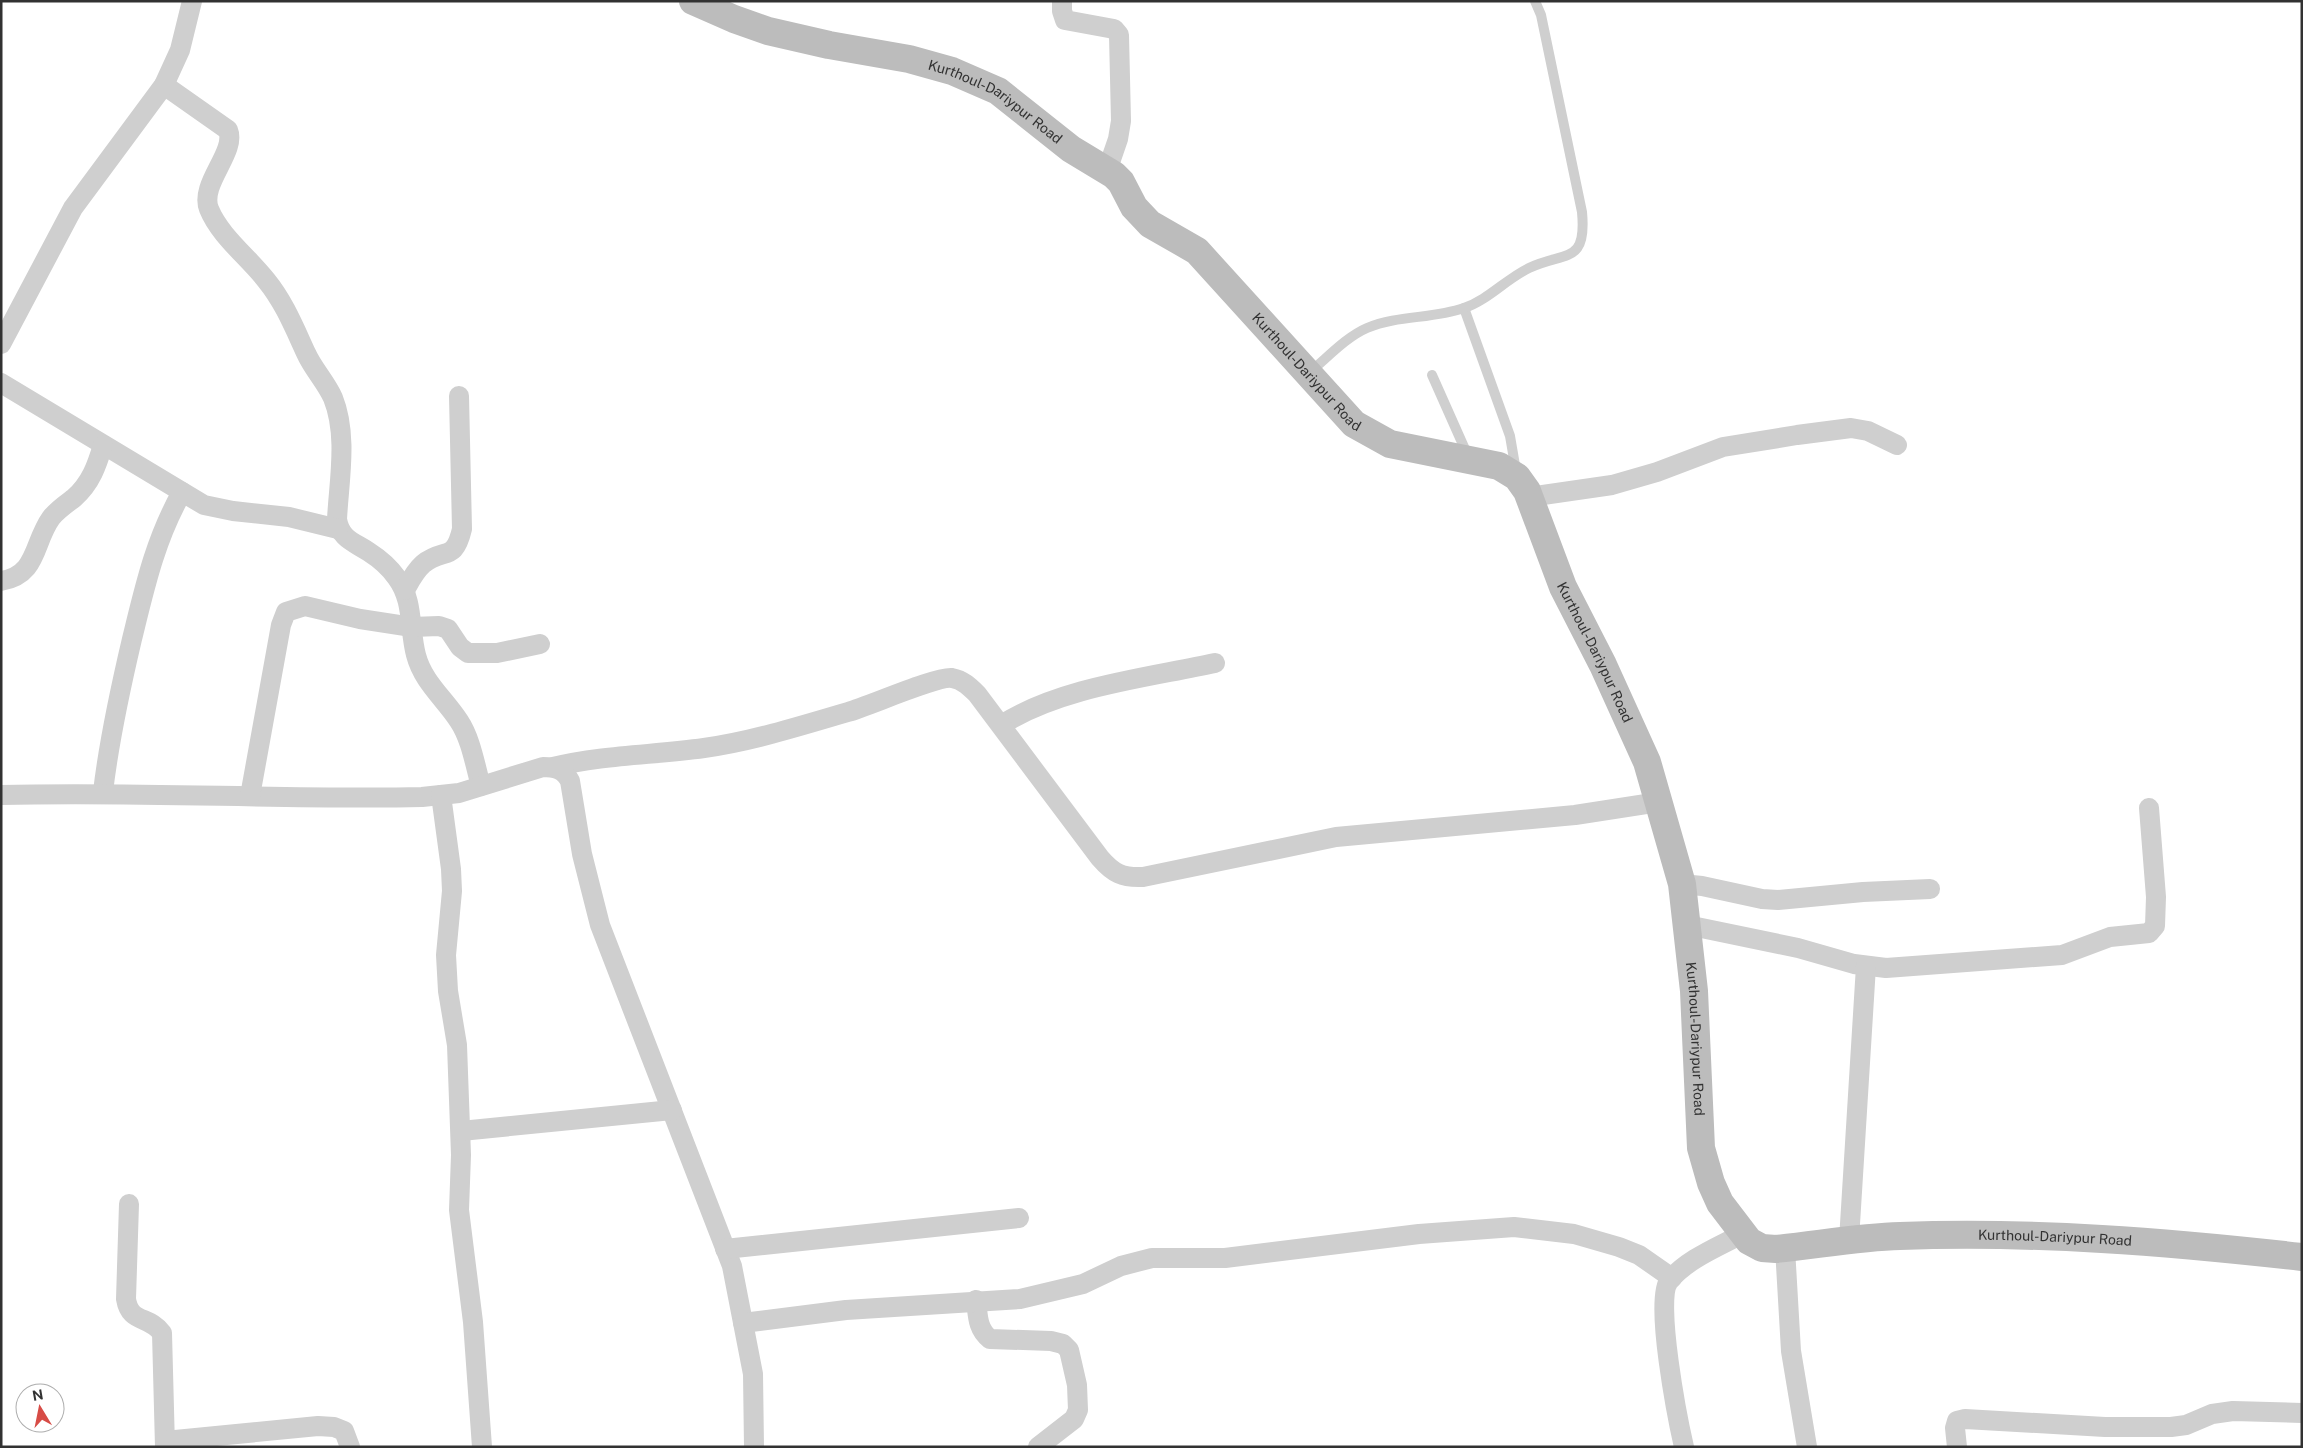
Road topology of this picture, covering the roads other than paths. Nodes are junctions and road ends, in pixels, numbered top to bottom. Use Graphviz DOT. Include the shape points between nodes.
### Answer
graph roads {
  1 [pos="192,1"];
  2 [pos="694,1"];
  3 [pos="1062,1"];
  4 [pos="1536,1"];
  5 [pos="164,85"];
  6 [pos="1107,171"];
  7 [pos="1464,308"];
  8 [pos="1,344"];
  9 [pos="1307,374"];
  10 [pos="1432,375"];
  11 [pos="1,383"];
  12 [pos="459,396"];
  13 [pos="104,445"];
  14 [pos="1897,445"];
  15 [pos="1470,461"];
  16 [pos="1523,487"];
  17 [pos="182,492"];
  18 [pos="338,529"];
  19 [pos="1,581"];
  20 [pos="405,590"];
  21 [pos="412,626"];
  22 [pos="540,644"];
  23 [pos="1215,663"];
  24 [pos="1001,725"];
  25 [pos="553,767"];
  26 [pos="481,786"];
  27 [pos="103,792"];
  28 [pos="1,795"];
  29 [pos="250,796"];
  30 [pos="442,796"];
  31 [pos="1659,802"];
  32 [pos="2149,808"];
  33 [pos="1682,884"];
  34 [pos="1930,889"];
  35 [pos="1687,925"];
  36 [pos="1866,966"];
  37 [pos="672,1110"];
  38 [pos="461,1131"];
  39 [pos="129,1204"];
  40 [pos="1019,1218"];
  41 [pos="1742,1234"];
  42 [pos="1849,1240"];
  43 [pos="1785,1248"];
  44 [pos="725,1249"];
  45 [pos="2302,1257"];
  46 [pos="1672,1278"];
  47 [pos="976,1300"];
  48 [pos="743,1322"];
  49 [pos="2302,1413"];
  50 [pos="165,1444"];
  51 [pos="350,1447"];
  52 [pos="482,1447"];
  53 [pos="754,1447"];
  54 [pos="1038,1447"];
  55 [pos="1684,1447"];
  56 [pos="1807,1447"];
  57 [pos="1957,1447"];
  1 -- 5 [label="street" via="180,50"];
  2 -- 6 [label="street, Kurthoul-Dariypur Road" via="734,20 768,31 909,59 970,78 998,91 1071,149"];
  3 -- 6 [label="street" via="1065,20 1114,29 1119,35 1121,121"];
  4 -- 7 [label="lane" via="1582,212 1583,237 1570,255 1530,267"];
  5 -- 8 [label="street" via="73,208"];
  5 -- 18 [label="street" via="229,133 229,142 208,195 208,206 217,224 284,304 309,359 333,398 341,442"];
  6 -- 9 [label="street, Kurthoul-Dariypur Road" via="1121,182 1134,207 1150,224 1197,251"];
  7 -- 9 [label="lane" via="1392,320 1364,329"];
  7 -- 16 [label="lane" via="1510,436"];
  9 -- 15 [label="street, Kurthoul-Dariypur Road" via="1354,424 1373,437 1415,451"];
  10 -- 15 [label="lane"];
  11 -- 13 [label="street"];
  12 -- 20 [label="street" via="462,529 458,545 450,553 424,563"];
  13 -- 17 [label="street"];
  13 -- 19 [label="street" via="95,472 87,484 51,518 30,563 21,574"];
  14 -- 16 [label="street" via="1868,431 1852,428 1723,447 1612,485"];
  15 -- 16 [label="street, Kurthoul-Dariypur Road" via="1499,466"];
  16 -- 31 [label="street, Kurthoul-Dariypur Road" via="1562,587 1629,719"];
  17 -- 18 [label="street" via="216,509 268,514"];
  17 -- 27 [label="street" via="154,552 114,716"];
  18 -- 20 [label="street" via="345,539 386,565"];
  20 -- 21 [label="street"];
  21 -- 22 [label="street" via="448,629 468,653 497,653"];
  21 -- 26 [label="street" via="420,666 433,689 460,722"];
  21 -- 29 [label="street" via="360,619 305,606 286,612"];
  23 -- 24 [label="street" via="1064,698 1037,706"];
  24 -- 25 [label="street" via="978,694 961,680 951,678 935,680 862,708 741,741 582,760"];
  24 -- 31 [label="street" via="1100,858 1119,876 1128,878 1336,837 1575,815"];
  25 -- 26 [label="street"];
  25 -- 37 [label="street" via="566,773 570,781 582,854 600,925"];
  26 -- 30 [label="street"];
  27 -- 28 [label="street"];
  27 -- 29 [label="street" via="144,796"];
  29 -- 30 [label="street"];
  30 -- 38 [label="street" via="452,891 446,955 448,991 457,1045"];
  31 -- 33 [label="street, Kurthoul-Dariypur Road"];
  32 -- 36 [label="street" via="2156,916 2155,926 2149,933 2110,937 2062,955 1911,967"];
  33 -- 34 [label="street" via="1778,900"];
  33 -- 35 [label="street, Kurthoul-Dariypur Road"];
  35 -- 36 [label="street"];
  35 -- 41 [label="street, Kurthoul-Dariypur Road" via="1694,991 1701,1148 1720,1203"];
  36 -- 42 [label="street"];
  37 -- 38 [label="street"];
  37 -- 44 [label="street"];
  38 -- 52 [label="street" via="459,1210 473,1322"];
  39 -- 50 [label="street" via="126,1299 128,1310 135,1317 156,1325 162,1333"];
  40 -- 44 [label="street"];
  41 -- 43 [label="street, Kurthoul-Dariypur Road" via="1762,1248"];
  41 -- 46 [label="street" via="1684,1266"];
  42 -- 43 [label="street, Kurthoul-Dariypur Road"];
  42 -- 45 [label="street, Kurthoul-Dariypur Road" via="1900,1236 2038,1236 2166,1243"];
  43 -- 56 [label="street" via="1791,1351"];
  44 -- 48 [label="street" via="735,1276"];
  46 -- 47 [label="street" via="1619,1247 1574,1234 1514,1226 1419,1234 1225,1258 1152,1258 1121,1266 1068,1288 1020,1299"];
  46 -- 55 [label="street" via="1663,1296 1664,1312 1676,1415"];
  47 -- 48 [label="street"];
  47 -- 54 [label="street" via="979,1324 983,1334 990,1339 1051,1340 1070,1350 1078,1385 1078,1410 1074,1419"];
  48 -- 53 [label="street" via="753,1374"];
  49 -- 57 [label="street" via="2234,1411 2212,1414 2186,1425 2171,1427 2105,1427 1965,1419 1957,1422 1955,1428"];
  50 -- 51 [label="street" via="318,1426 344,1430"];
}
